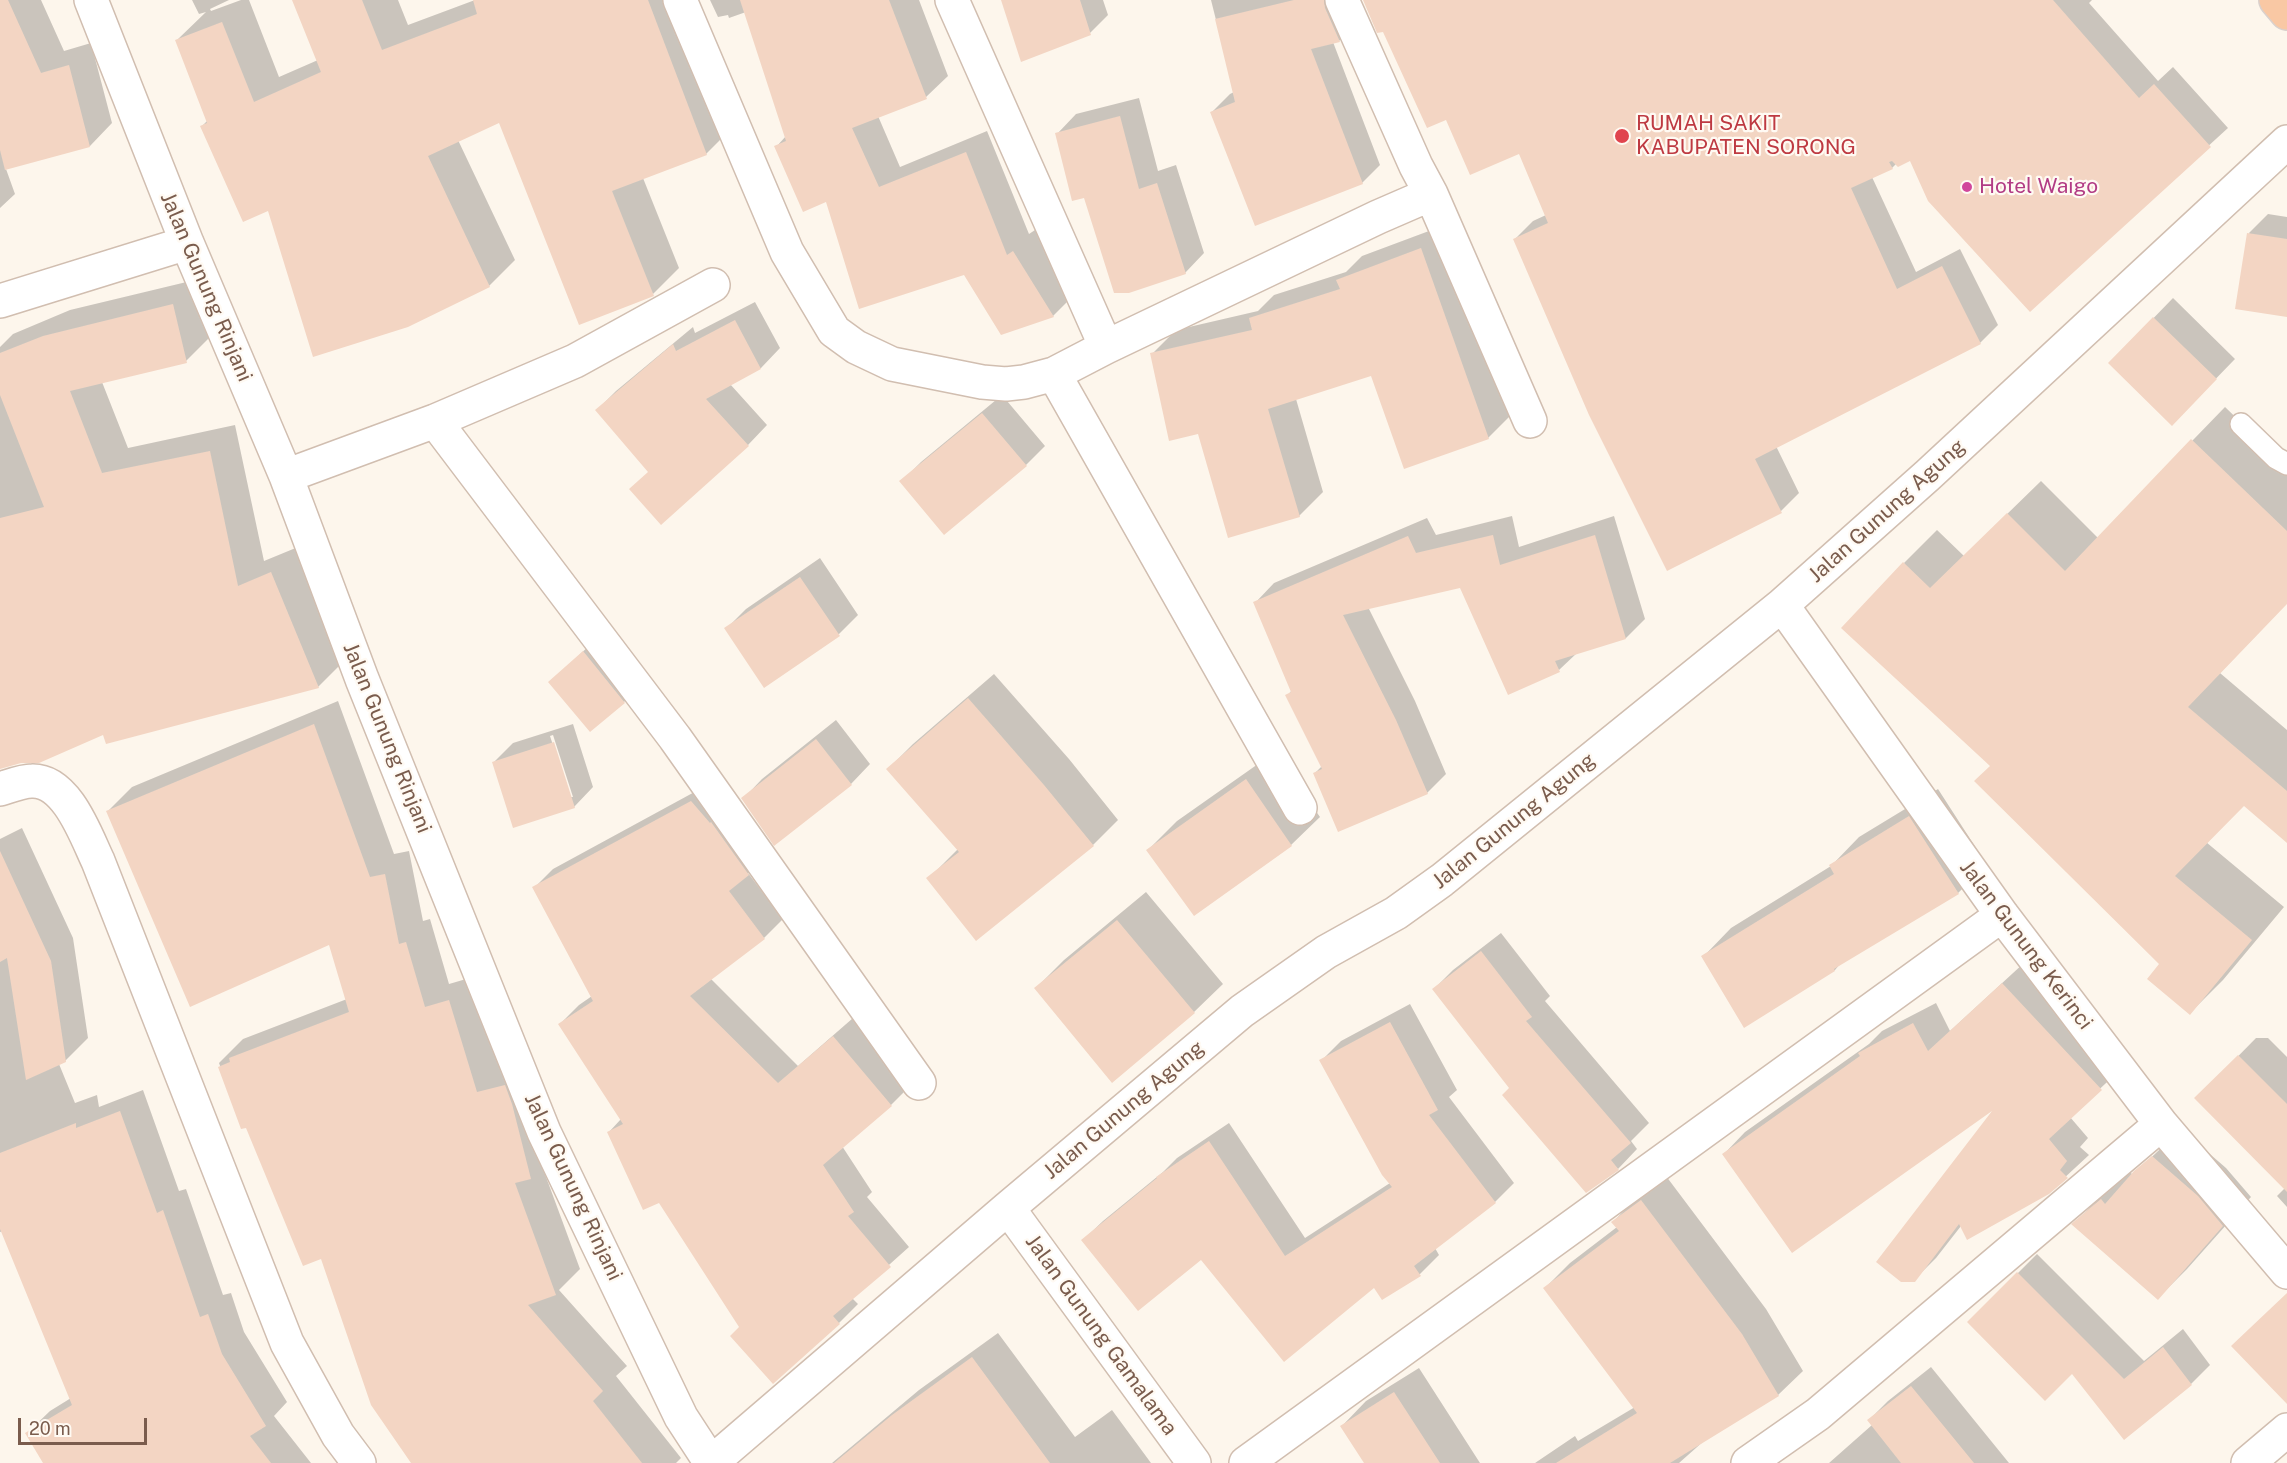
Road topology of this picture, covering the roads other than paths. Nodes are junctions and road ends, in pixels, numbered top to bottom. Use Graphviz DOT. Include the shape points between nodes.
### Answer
graph roads {
  1 [pos="91,0"];
  2 [pos="680,0"];
  3 [pos="952,0"];
  4 [pos="1342,0"];
  5 [pos="2276,0"];
  6 [pos="2287,13"];
  7 [pos="2287,142"];
  8 [pos="1431,194"];
  9 [pos="187,243"];
  10 [pos="713,285"];
  11 [pos="0,301"];
  12 [pos="1107,346"];
  13 [pos="1054,374"];
  14 [pos="435,421"];
  15 [pos="1530,422"];
  16 [pos="2241,424"];
  17 [pos="2287,464"];
  18 [pos="286,476"];
  19 [pos="1782,605"];
  20 [pos="9,786"];
  21 [pos="1300,808"];
  22 [pos="2002,915"];
  23 [pos="919,1083"];
  24 [pos="2161,1124"];
  25 [pos="1008,1208"];
  26 [pos="2287,1272"];
  27 [pos="2287,1430"];
  28 [pos="359,1463"];
  29 [pos="711,1463"];
  30 [pos="1194,1463"];
  31 [pos="1246,1463"];
  32 [pos="1748,1463"];
  33 [pos="2248,1463"];
  1 -- 9 [label="street, Jalan Gunung Rinjani"];
  2 -- 13 [label="street" via="787,252 834,331 856,347 892,364 931,373 1006,384"];
  3 -- 12 [label="street"];
  4 -- 8 [label="street"];
  5 -- 6 [label="highway"];
  7 -- 19 [label="street, Jalan Gunung Agung"];
  8 -- 12 [label="street"];
  8 -- 15 [label="street"];
  9 -- 11 [label="street"];
  9 -- 18 [label="street, Jalan Gunung Rinjani"];
  10 -- 14 [label="street" via="575,361"];
  12 -- 13 [label="street"];
  13 -- 21 [label="street"];
  14 -- 18 [label="street"];
  14 -- 23 [label="street" via="675,738"];
  16 -- 17 [label="lane"];
  18 -- 29 [label="street, Jalan Gunung Rinjani" via="366,690 544,1131 681,1417"];
  19 -- 22 [label="street, Jalan Gunung Kerinci"];
  19 -- 25 [label="street, Jalan Gunung Agung" via="1442,880 1396,913 1326,952 1242,1011"];
  20 -- 28 [label="street" via="34,781 53,786 76,815 98,861 287,1343 338,1435"];
  22 -- 24 [label="street, Jalan Gunung Kerinci"];
  22 -- 31 [label="street"];
  24 -- 26 [label="street, Jalan Gunung Kerinci"];
  24 -- 32 [label="street" via="1818,1414"];
  25 -- 29 [label="street, Jalan Gunung Agung"];
  25 -- 30 [label="street, Jalan Gunung Gamalama"];
  27 -- 33 [label="street"];
}
